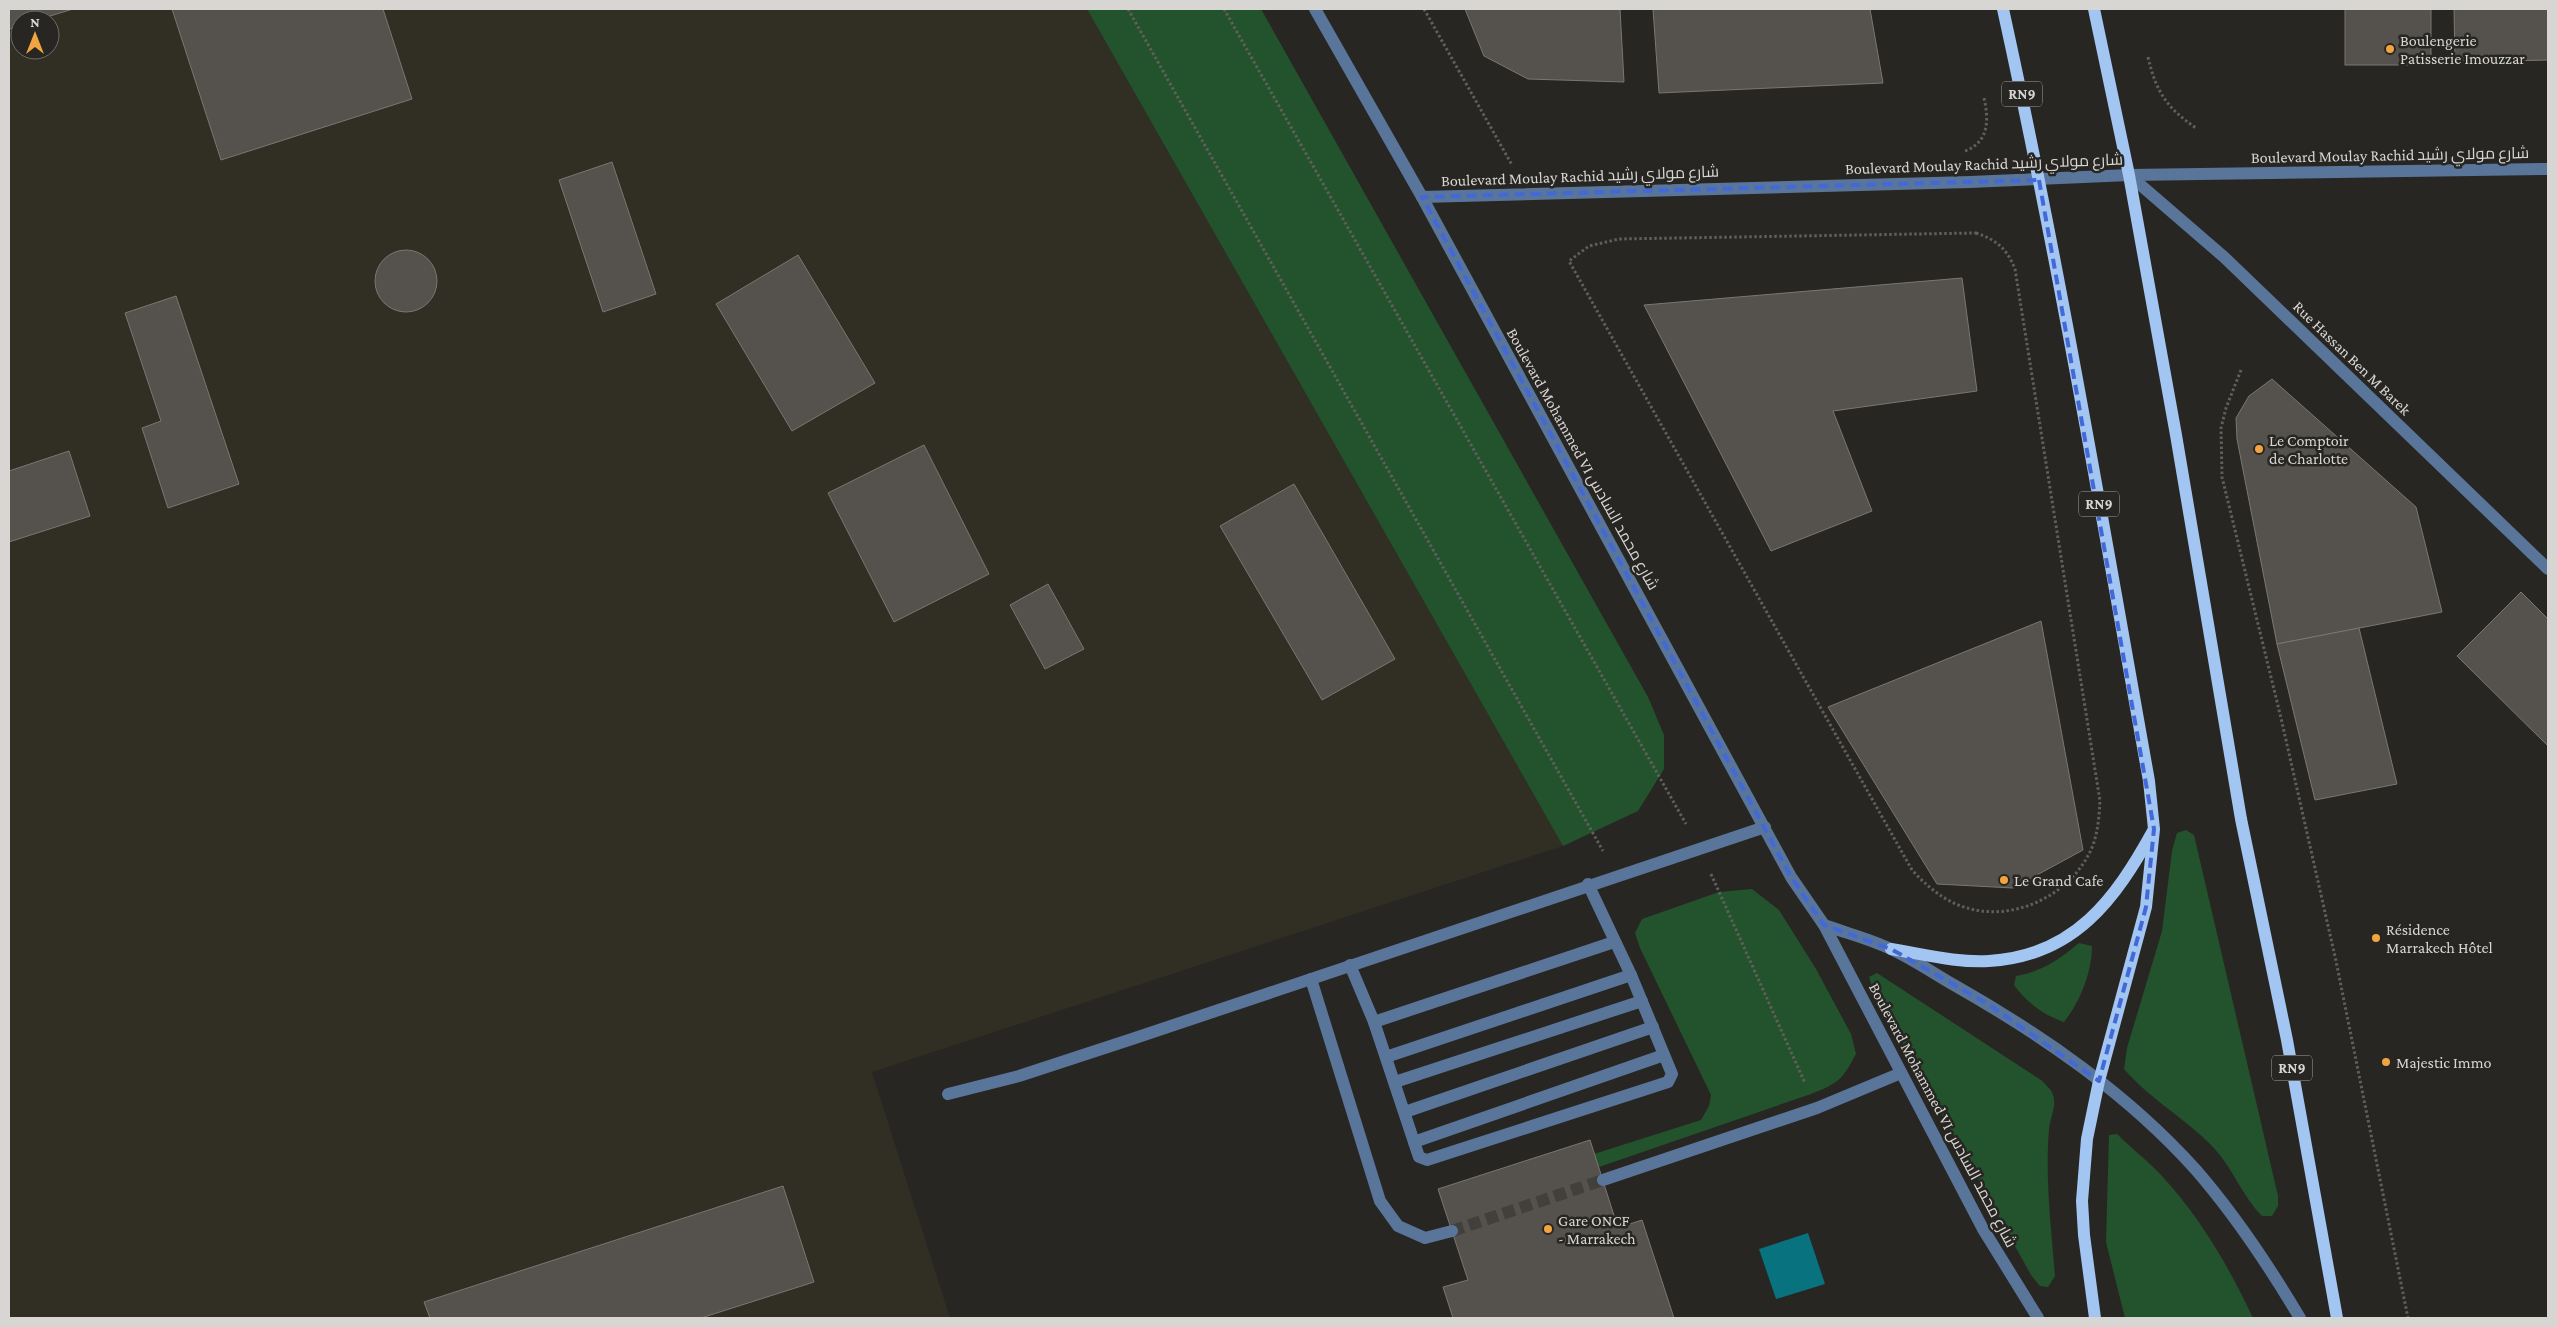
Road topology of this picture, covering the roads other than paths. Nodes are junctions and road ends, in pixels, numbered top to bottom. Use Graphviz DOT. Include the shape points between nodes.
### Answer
graph roads {
  1 [pos="1315,9"];
  2 [pos="2003,9"];
  3 [pos="2094,9"];
  4 [pos="2548,169"];
  5 [pos="2129,175"];
  6 [pos="2039,180"];
  7 [pos="1422,197"];
  8 [pos="2548,569"];
  9 [pos="1765,827"];
  10 [pos="2154,829"];
  11 [pos="1588,884"];
  12 [pos="1824,925"];
  13 [pos="1614,942"];
  14 [pos="1891,949"];
  15 [pos="1350,966"];
  16 [pos="1631,975"];
  17 [pos="1311,979"];
  18 [pos="1642,1001"];
  19 [pos="1374,1022"];
  20 [pos="1653,1027"];
  21 [pos="1664,1055"];
  22 [pos="1386,1057"];
  23 [pos="1901,1074"];
  24 [pos="2099,1081"];
  25 [pos="1395,1082"];
  26 [pos="948,1094"];
  27 [pos="1405,1112"];
  28 [pos="1414,1142"];
  29 [pos="1603,1180"];
  30 [pos="1452,1231"];
  31 [pos="2038,1318"];
  32 [pos="2095,1318"];
  33 [pos="2300,1318"];
  34 [pos="2337,1318"];
  1 -- 7 [label="street, Boulevard Mohammed VI شارع محمد السادس"];
  2 -- 6 [label="main road, RN9"];
  3 -- 5 [label="main road, RN9"];
  4 -- 5 [label="street, Boulevard Moulay Rachid شارع مولاي رشيد"];
  5 -- 6 [label="street, Boulevard Moulay Rachid شارع مولاي رشيد"];
  5 -- 8 [label="street, Rue Hassan Ben M Barek" via="2224,257"];
  5 -- 34 [label="main road, RN9" via="2240,819 2287,1040"];
  6 -- 7 [label="street, Boulevard Moulay Rachid شارع مولاي رشيد"];
  6 -- 10 [label="main road, RN9" via="2142,742"];
  7 -- 9 [label="street, Boulevard Mohammed VI شارع محمد السادس"];
  9 -- 11 [label="street"];
  9 -- 12 [label="street, Boulevard Mohammed VI شارع محمد السادس" via="1791,877"];
  10 -- 14 [label="main road" via="2132,870 2106,904 2070,935 2033,955 1988,961"];
  10 -- 24 [label="main road, RN9" via="2146,907"];
  11 -- 13 [label="street"];
  11 -- 15 [label="street"];
  12 -- 14 [label="street"];
  12 -- 23 [label="street, Boulevard Mohammed VI شارع محمد السادس"];
  13 -- 16 [label="street"];
  13 -- 19 [label="street"];
  14 -- 24 [label="street" via="2028,1028"];
  15 -- 17 [label="street"];
  15 -- 19 [label="street"];
  16 -- 18 [label="street"];
  16 -- 22 [label="street"];
  17 -- 26 [label="street" via="1019,1076"];
  17 -- 30 [label="street" via="1380,1201 1398,1226 1425,1238"];
  18 -- 20 [label="street"];
  18 -- 25 [label="street"];
  19 -- 22 [label="street"];
  20 -- 21 [label="street"];
  20 -- 27 [label="street"];
  21 -- 28 [label="street"];
  21 -- 28 [label="street" via="1672,1074 1668,1082 1426,1160 1419,1157"];
  22 -- 25 [label="street"];
  23 -- 29 [label="street" via="1817,1108"];
  23 -- 31 [label="street, Boulevard Mohammed VI شارع محمد السادس" via="1983,1229"];
  24 -- 32 [label="main road, RN9" via="2087,1139 2082,1201"];
  24 -- 33 [label="street" via="2163,1136 2196,1170 2257,1249"];
  25 -- 27 [label="street"];
  27 -- 28 [label="street"];
}
